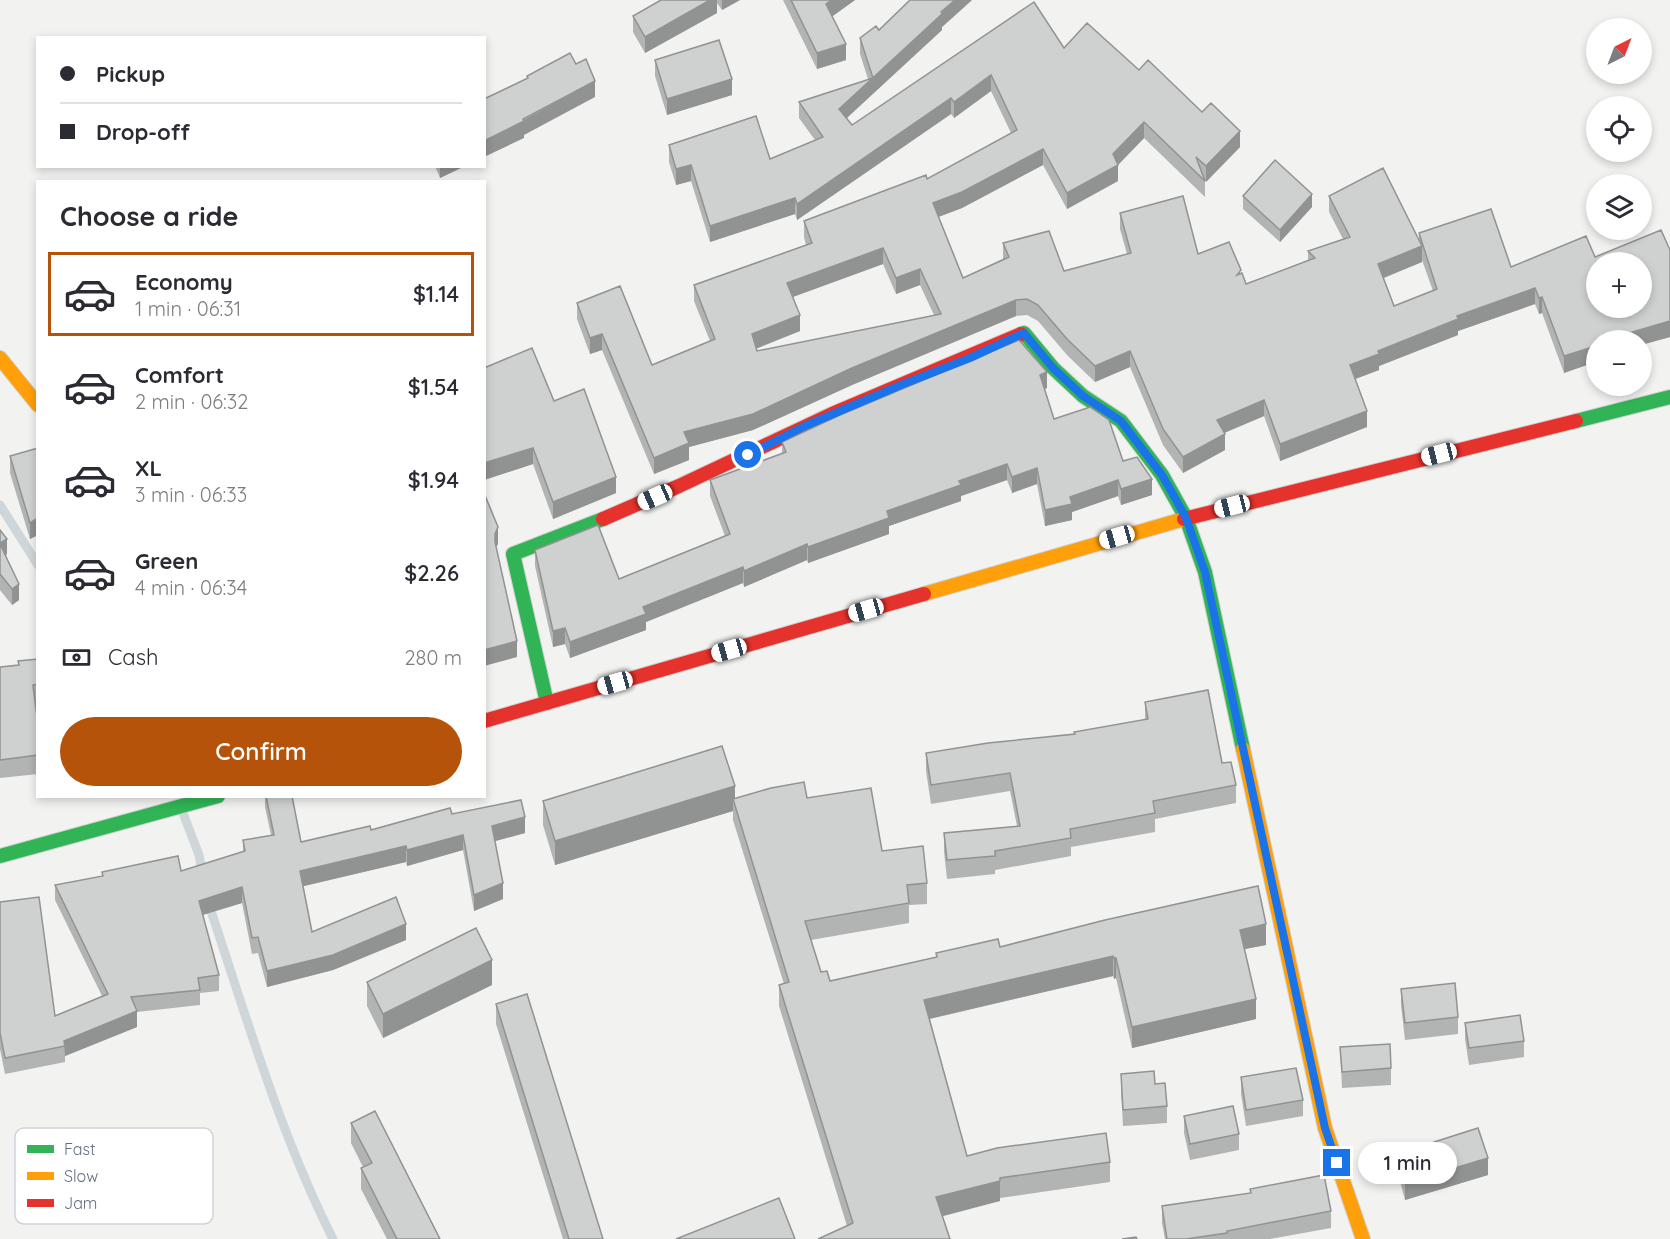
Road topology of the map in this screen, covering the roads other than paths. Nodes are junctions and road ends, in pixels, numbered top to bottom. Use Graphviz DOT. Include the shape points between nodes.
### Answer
graph roads {
  1 [pos="0,358"];
  2 [pos="1670,397"];
  3 [pos="36,403"];
  4 [pos="1186,518"];
  5 [pos="547,702"];
  6 [pos="486,720"];
  7 [pos="212,798"];
  8 [pos="0,856"];
  9 [pos="1364,1239"];
  1 -- 3 [label="street"];
  2 -- 4 [label="street"];
  4 -- 5 [label="street"];
  4 -- 5 [label="street" via="1162,475 1121,421 1076,389 1024,333 805,426 636,505 513,554"];
  4 -- 9 [label="street" via="1205,572 1325,1128"];
  5 -- 6 [label="street"];
  7 -- 8 [label="street"];
}
